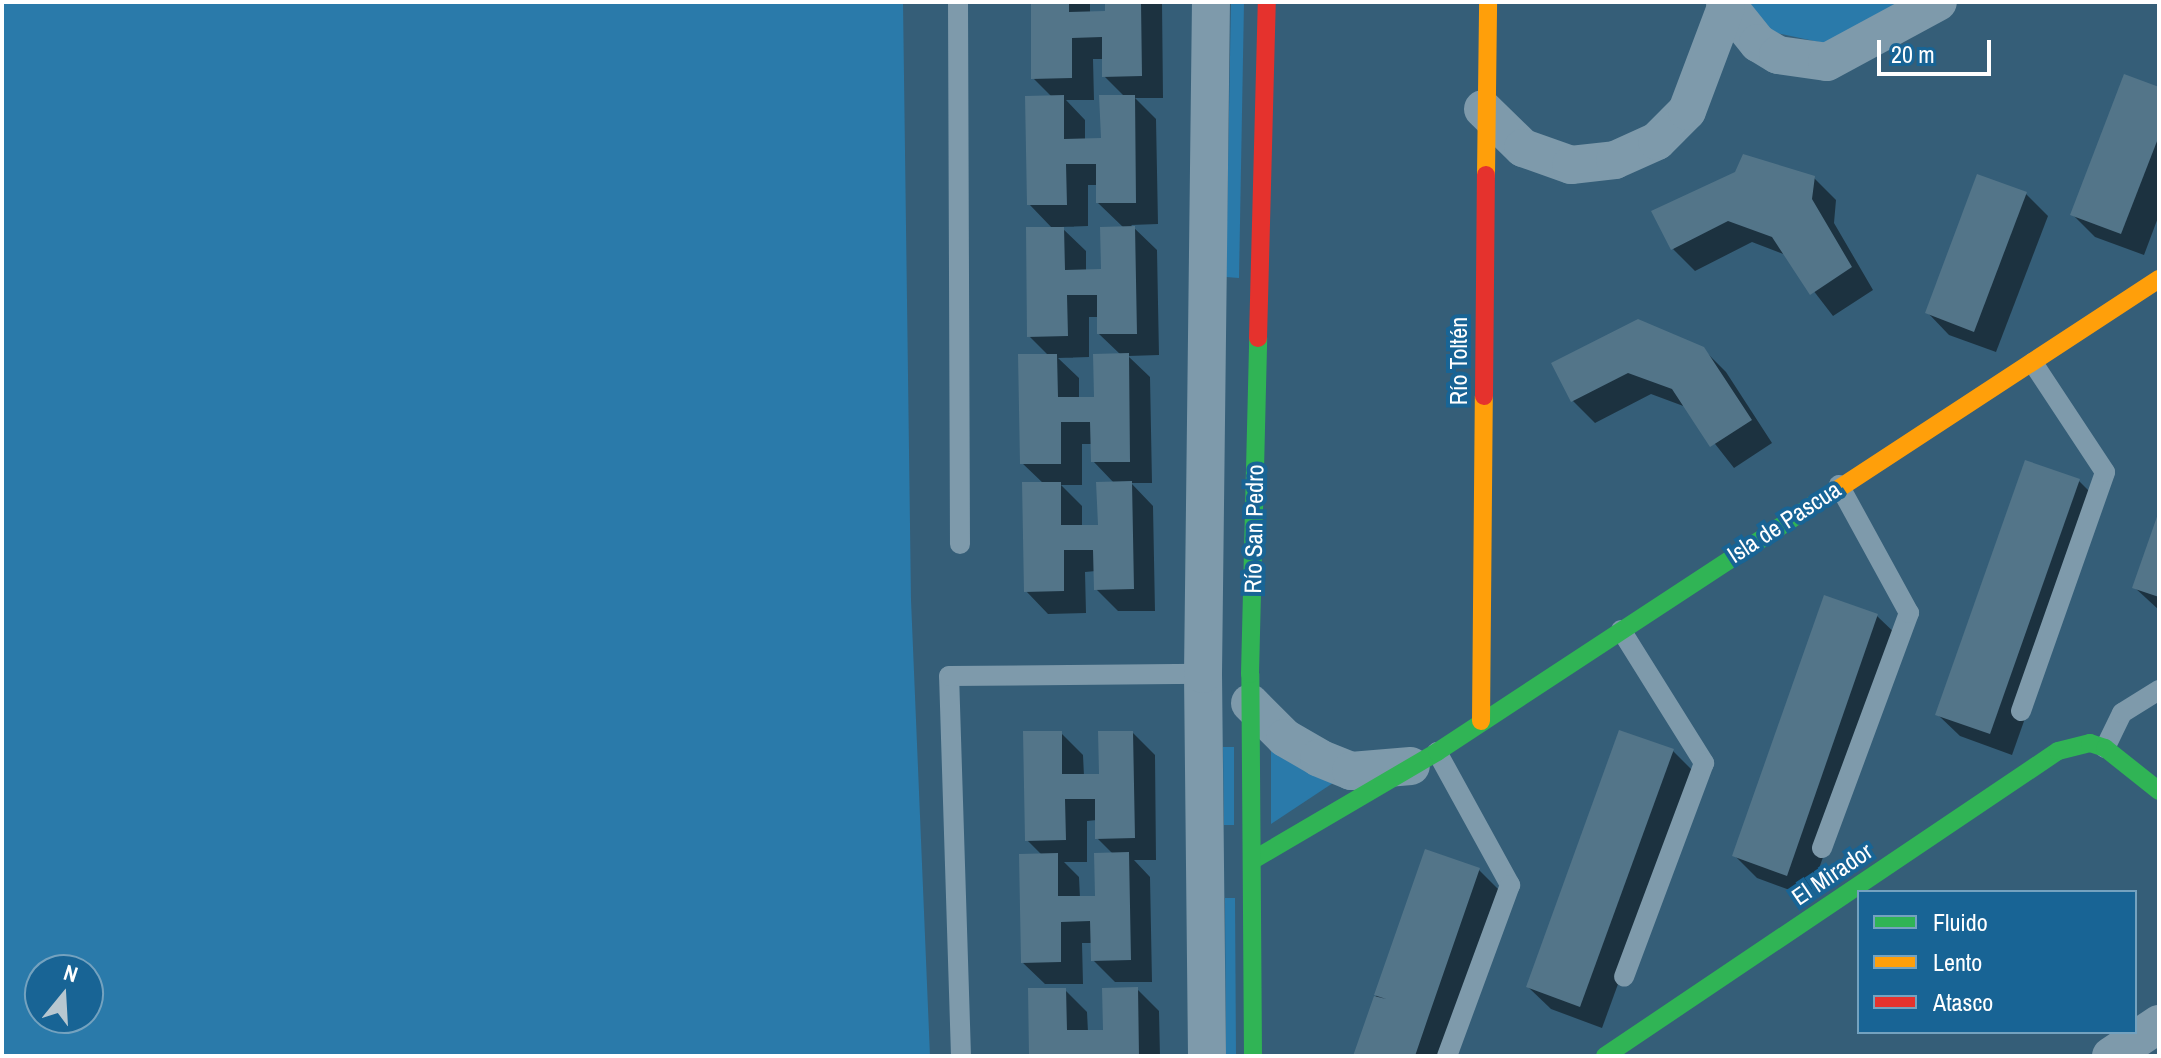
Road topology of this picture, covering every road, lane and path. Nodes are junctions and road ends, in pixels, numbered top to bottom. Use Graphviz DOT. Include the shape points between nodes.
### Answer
graph roads {
  1 [pos="958,2"];
  2 [pos="1211,2"];
  3 [pos="1267,2"];
  4 [pos="1488,2"];
  5 [pos="1938,2"];
  6 [pos="1726,4"];
  7 [pos="1483,109"];
  8 [pos="2159,279"];
  9 [pos="2033,363"];
  10 [pos="1839,485"];
  11 [pos="960,544"];
  12 [pos="1621,630"];
  13 [pos="1203,674"];
  14 [pos="1250,689"];
  15 [pos="2159,690"];
  16 [pos="2021,711"];
  17 [pos="1481,721"];
  18 [pos="2097,745"];
  19 [pos="1424,759"];
  20 [pos="2159,791"];
  21 [pos="1822,848"];
  22 [pos="1253,860"];
  23 [pos="1624,977"];
  24 [pos="2159,1024"];
  25 [pos="961,1056"];
  26 [pos="1207,1056"];
  27 [pos="1253,1056"];
  28 [pos="1447,1056"];
  29 [pos="1605,1056"];
  30 [pos="2111,1056"];
  1 -- 11 [label="lane"];
  2 -- 13 [label="street, Río San Pedro"];
  3 -- 14 [label="street, Río San Pedro"];
  4 -- 7 [label="street, Río Toltén"];
  5 -- 6 [label="street" via="1827,62 1778,55 1740,27"];
  6 -- 7 [label="street" via="1687,111 1657,141 1615,160 1571,165 1523,148"];
  7 -- 17 [label="street, Río Toltén"];
  8 -- 9 [label="street, Isla de Pascua"];
  9 -- 10 [label="street, Isla de Pascua"];
  9 -- 16 [label="lane" via="2105,472"];
  10 -- 12 [label="street, Isla de Pascua"];
  10 -- 21 [label="lane" via="1909,613"];
  12 -- 17 [label="street, Isla de Pascua"];
  12 -- 23 [label="lane" via="1704,763"];
  13 -- 14 [label="street"];
  13 -- 25 [label="lane" via="949,676"];
  13 -- 26 [label="street, Río San Pedro"];
  14 -- 19 [label="street" via="1285,738 1351,771"];
  14 -- 22 [label="street, Río San Pedro"];
  15 -- 18 [label="lane" via="2122,713"];
  17 -- 19 [label="street, Isla de Pascua"];
  18 -- 20 [label="street"];
  18 -- 29 [label="street, El Mirador" via="2058,751"];
  19 -- 22 [label="street, Isla de Pascua"];
  19 -- 28 [label="lane" via="1510,885"];
  22 -- 27 [label="street, Río San Pedro"];
  24 -- 30 [label="street"];
}
